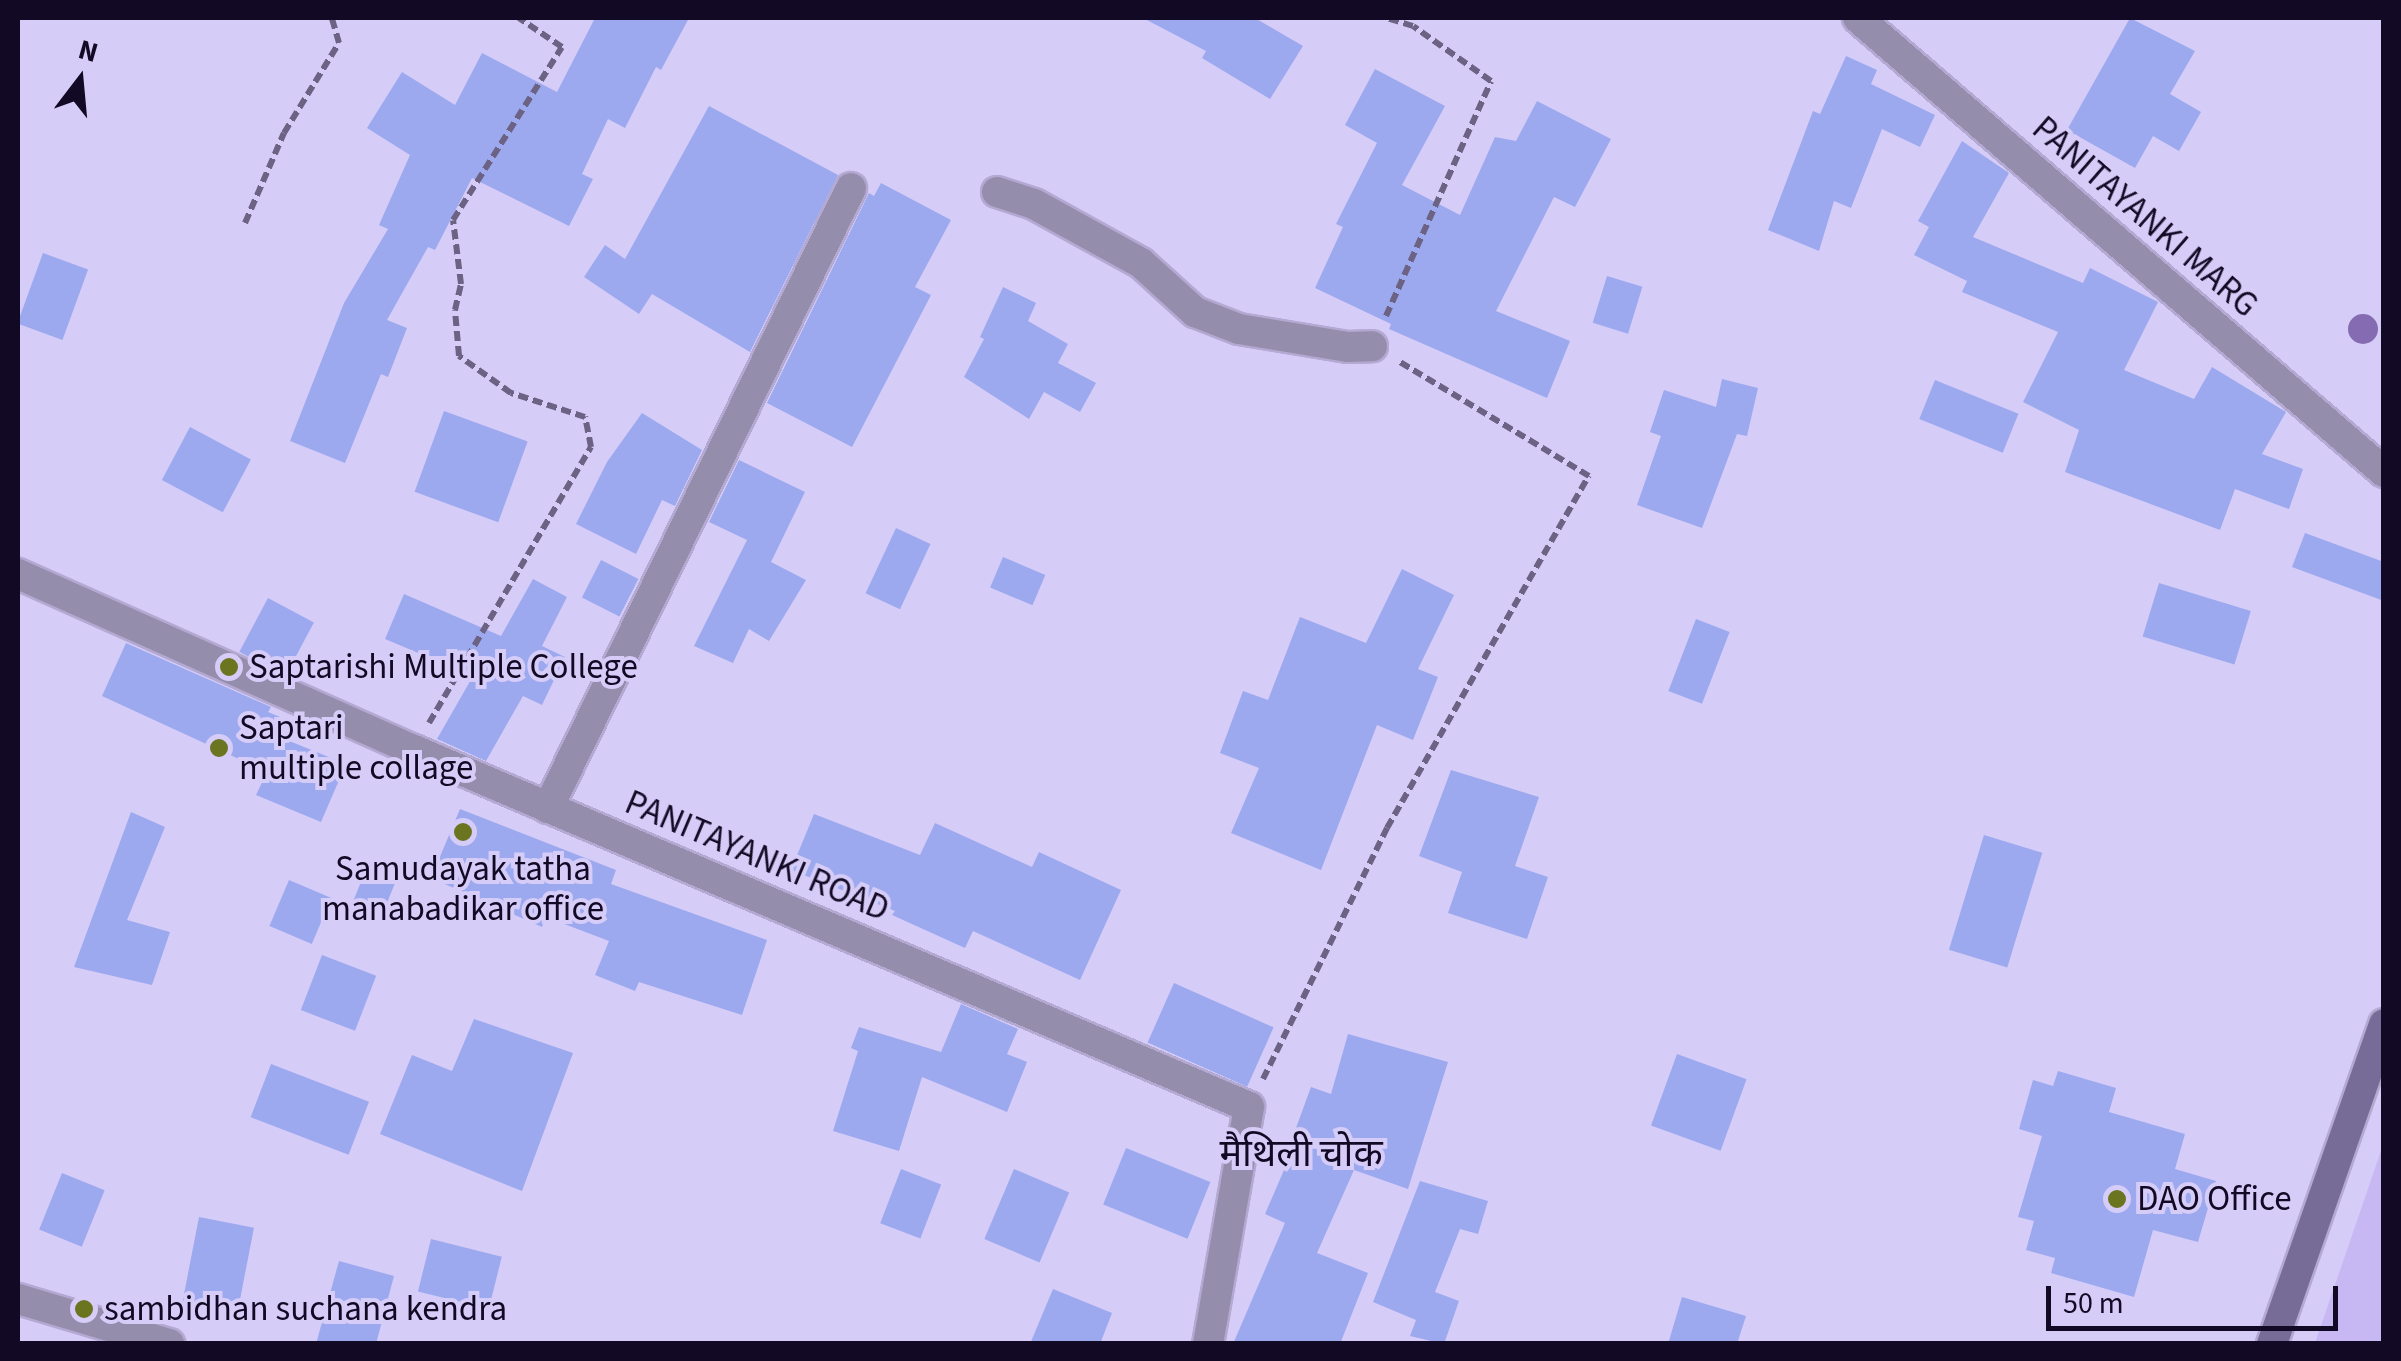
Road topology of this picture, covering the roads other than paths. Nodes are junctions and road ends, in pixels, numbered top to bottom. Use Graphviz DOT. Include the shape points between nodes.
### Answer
graph roads {
  1 [pos="1858,18"];
  2 [pos="851,188"];
  3 [pos="996,192"];
  4 [pos="1372,346"];
  5 [pos="2384,472"];
  6 [pos="18,574"];
  7 [pos="548,808"];
  8 [pos="2384,1024"];
  9 [pos="18,1299"];
  10 [pos="168,1344"];
  11 [pos="1208,1344"];
  12 [pos="2272,1344"];
  1 -- 5 [label="street, PANITAYANKI MARG"];
  2 -- 7 [label="street"];
  3 -- 4 [label="street" via="1034,204 1140,263 1196,312 1239,329"];
  6 -- 7 [label="street, PANITAYANKI ROAD"];
  7 -- 11 [label="street, PANITAYANKI ROAD" via="1250,1107"];
  8 -- 12 [label="main road"];
  9 -- 10 [label="street"];
}
